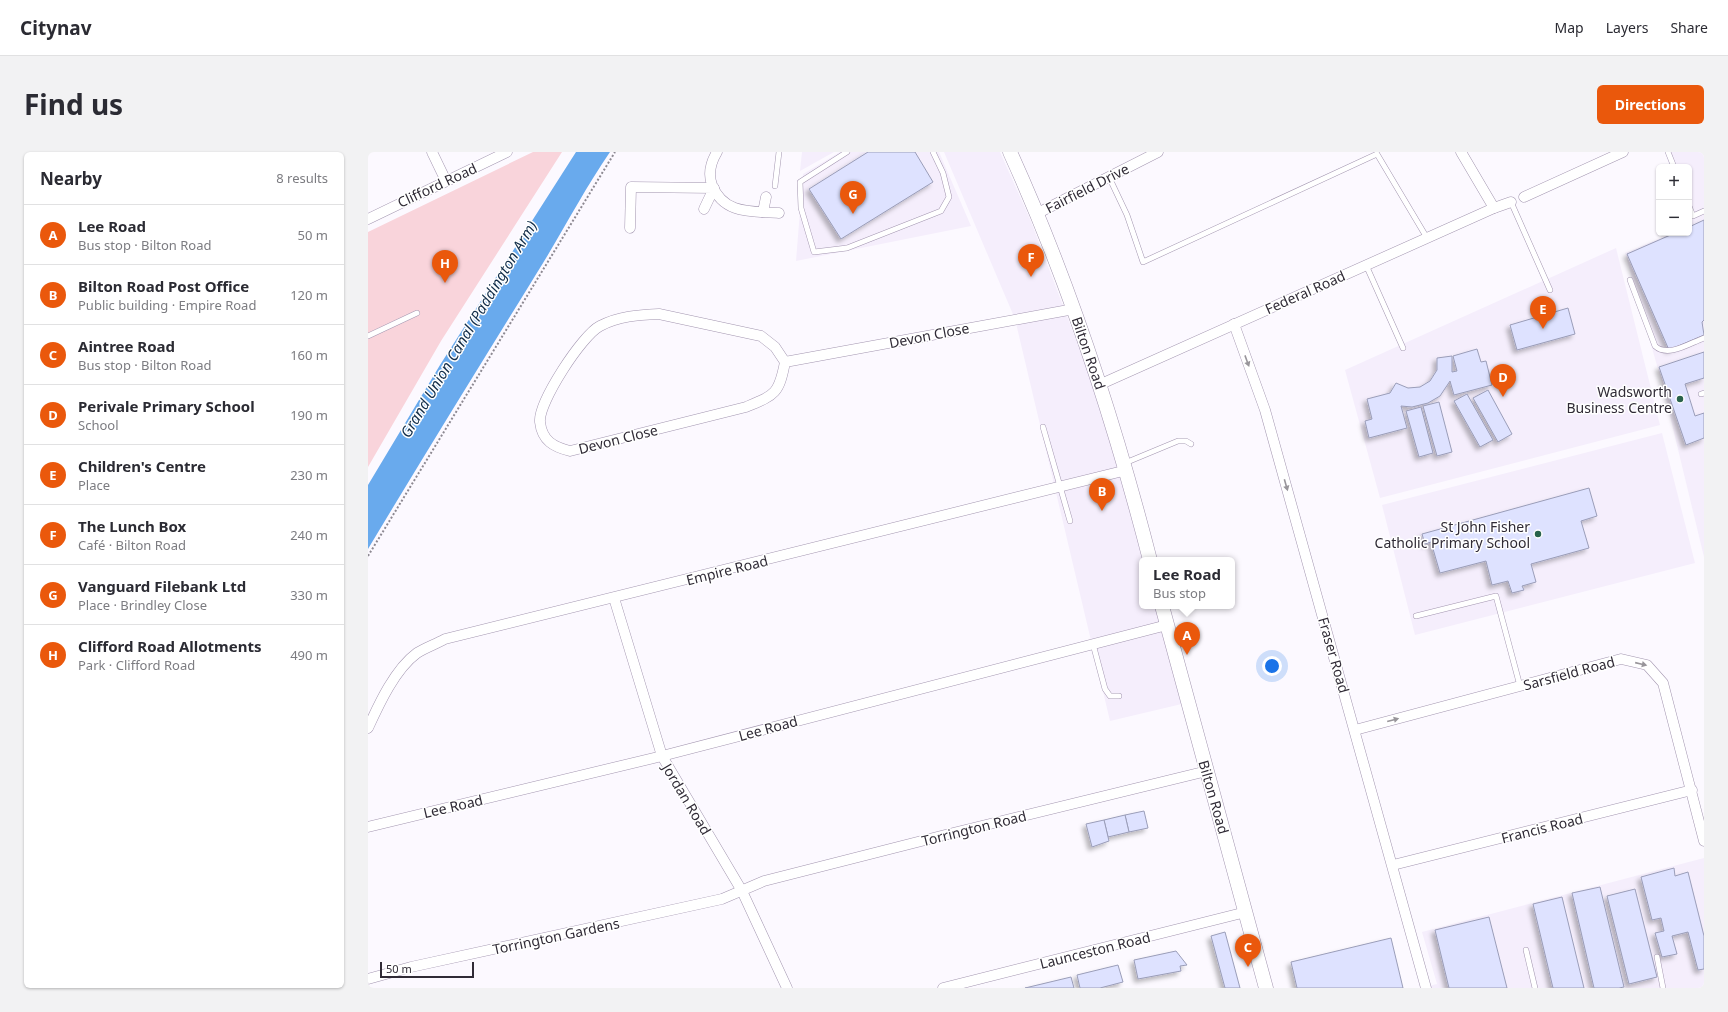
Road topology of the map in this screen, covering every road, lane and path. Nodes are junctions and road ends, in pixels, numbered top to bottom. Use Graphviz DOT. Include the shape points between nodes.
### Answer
graph roads {
  1 [pos="432,152"];
  2 [pos="506,152"];
  3 [pos="615,152"];
  4 [pos="717,152"];
  5 [pos="779,152"];
  6 [pos="847,152"];
  7 [pos="934,152"];
  8 [pos="1010,152"];
  9 [pos="1158,152"];
  10 [pos="1461,152"];
  11 [pos="1623,152"];
  12 [pos="1668,152"];
  13 [pos="1673,164"];
  14 [pos="1109,177"];
  15 [pos="446,181"];
  16 [pos="775,186"];
  17 [pos="714,188"];
  18 [pos="766,197"];
  19 [pos="1524,197"];
  20 [pos="1511,202"];
  21 [pos="1494,208"];
  22 [pos="704,209"];
  23 [pos="1704,211"];
  24 [pos="763,212"];
  25 [pos="779,213"];
  26 [pos="1038,213"];
  27 [pos="1692,214"];
  28 [pos="368,219"];
  29 [pos="630,228"];
  30 [pos="1427,238"];
  31 [pos="1366,265"];
  32 [pos="1630,280"];
  33 [pos="1550,290"];
  34 [pos="1074,309"];
  35 [pos="417,313"];
  36 [pos="1234,324"];
  37 [pos="368,336"];
  38 [pos="1704,338"];
  39 [pos="1403,348"];
  40 [pos="785,362"];
  41 [pos="1101,384"];
  42 [pos="1043,427"];
  43 [pos="1191,444"];
  44 [pos="1126,466"];
  45 [pos="1059,487"];
  46 [pos="1070,521"];
  47 [pos="368,556"];
  48 [pos="1149,557"];
  49 [pos="614,598"];
  50 [pos="1163,609"];
  51 [pos="1416,616"];
  52 [pos="1167,625"];
  53 [pos="1094,644"];
  54 [pos="1520,686"];
  55 [pos="1119,696"];
  56 [pos="368,728"];
  57 [pos="1355,730"];
  58 [pos="662,756"];
  59 [pos="1207,771"];
  60 [pos="1692,790"];
  61 [pos="368,826"];
  62 [pos="1704,841"];
  63 [pos="1393,866"];
  64 [pos="742,891"];
  65 [pos="1246,912"];
  66 [pos="1526,950"];
  67 [pos="1657,957"];
  68 [pos="368,979"];
  69 [pos="787,988"];
  70 [pos="943,988"];
  71 [pos="1266,988"];
  72 [pos="1426,988"];
  73 [pos="1535,988"];
  74 [pos="1663,988"];
  1 -- 15 [label="street"];
  2 -- 15 [label="street, Clifford Road"];
  3 -- 47 [label="path"];
  4 -- 17 [label="street" via="712,162 710,180"];
  5 -- 16 [label="lane"];
  6 -- 7 [label="lane" via="800,182 802,208 814,252 847,248 941,211 949,197"];
  8 -- 26 [label="street, Bilton Road"];
  9 -- 14 [label="street, Fairfield Drive"];
  10 -- 21 [label="street"];
  11 -- 19 [label="street"];
  12 -- 13 [label="lane"];
  14 -- 26 [label="street, Fairfield Drive"];
  14 -- 30 [label="lane" via="1127,215 1143,262 1377,154"];
  15 -- 28 [label="street, Clifford Road"];
  17 -- 22 [label="street"];
  17 -- 24 [label="street" via="716,194 728,206 744,211"];
  17 -- 29 [label="street" via="631,187"];
  18 -- 24 [label="street"];
  20 -- 21 [label="street, Federal Road"];
  20 -- 33 [label="lane"];
  21 -- 30 [label="street, Federal Road"];
  23 -- 27 [label="lane" via="1693,216"];
  24 -- 25 [label="street"];
  26 -- 34 [label="street, Bilton Road"];
  30 -- 31 [label="street, Federal Road"];
  31 -- 36 [label="street, Federal Road"];
  31 -- 39 [label="lane"];
  32 -- 38 [label="lane" via="1655,346 1659,350 1669,351"];
  34 -- 40 [label="street, Devon Close"];
  34 -- 41 [label="street, Bilton Road"];
  35 -- 37 [label="lane"];
  36 -- 41 [label="street, Federal Road"];
  36 -- 57 [label="street, Fraser Road, one-way" via="1266,410"];
  40 -- 40 [label="street, Devon Close" via="781,382 770,397 746,407 570,451 555,447 544,436 540,422 543,407 579,346 599,326 628,315 659,314 761,336 775,347"];
  41 -- 44 [label="street, Bilton Road"];
  42 -- 45 [label="lane"];
  43 -- 44 [label="lane" via="1178,441"];
  44 -- 45 [label="street, Empire Road"];
  44 -- 48 [label="street, Bilton Road"];
  45 -- 46 [label="lane"];
  45 -- 49 [label="street, Empire Road"];
  49 -- 56 [label="street, Empire Road" via="444,639 416,654 398,674 380,701"];
  49 -- 58 [label="street, Jordan Road"];
  50 -- 52 [label="street, Bilton Road"];
  51 -- 54 [label="lane" via="1496,596"];
  52 -- 53 [label="street, Lee Road"];
  52 -- 59 [label="street, Bilton Road"];
  53 -- 55 [label="lane" via="1105,689 1110,696"];
  53 -- 58 [label="street, Lee Road"];
  57 -- 54 [label="street, Sarsfield Road, one-way"];
  54 -- 60 [label="street, Sarsfield Road, one-way" via="1621,659 1648,665 1663,683"];
  57 -- 63 [label="street, Fraser Road"];
  58 -- 61 [label="street, Lee Road"];
  58 -- 64 [label="street, Jordan Road"];
  59 -- 64 [label="street, Torrington Road" via="945,834 771,879"];
  59 -- 65 [label="street, Bilton Road"];
  60 -- 62 [label="street, Sarsfield Road"];
  60 -- 63 [label="street, Francis Road"];
  63 -- 72 [label="street, Fraser Road"];
  64 -- 68 [label="street, Torrington Gardens" via="722,899"];
  64 -- 69 [label="street, Jordan Road"];
  65 -- 70 [label="street, Launceston Road"];
  65 -- 71 [label="street, Bilton Road"];
  66 -- 73 [label="lane"];
  67 -- 74 [label="lane"];
}
